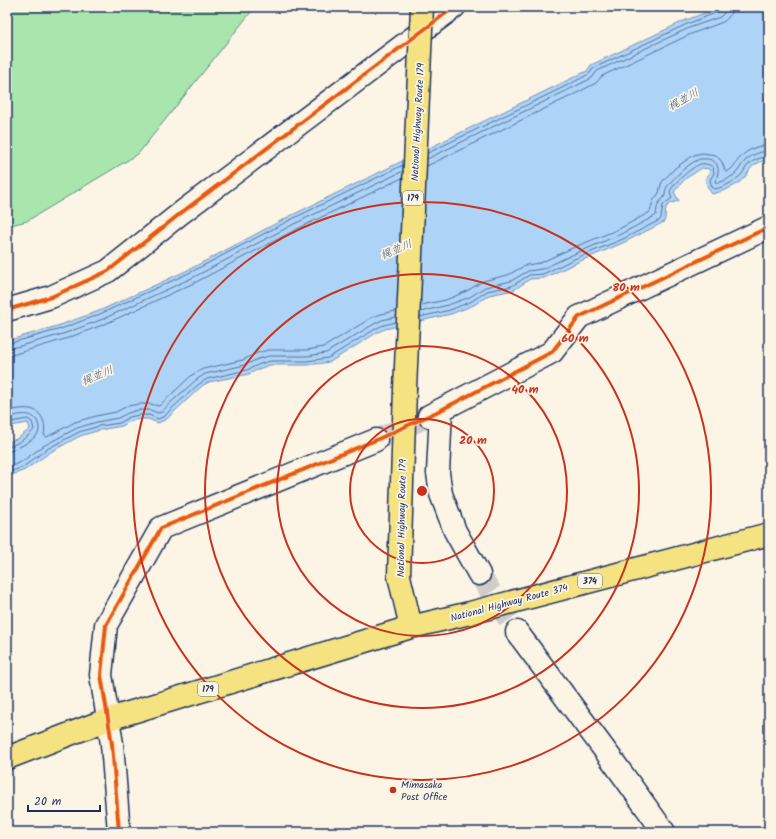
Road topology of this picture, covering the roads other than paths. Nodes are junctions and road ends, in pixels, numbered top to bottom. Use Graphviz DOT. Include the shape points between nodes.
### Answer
graph roads {
  1 [pos="422,7"];
  2 [pos="454,7"];
  3 [pos="769,227"];
  4 [pos="7,310"];
  5 [pos="376,440"];
  6 [pos="769,534"];
  7 [pos="479,574"];
  8 [pos="411,627"];
  9 [pos="517,632"];
  10 [pos="109,719"];
  11 [pos="7,758"];
  12 [pos="119,832"];
  13 [pos="664,832"];
  1 -- 8 [label="highway, National Highway Route 179 / 179, bridge" via="399,576"];
  2 -- 4 [label="street" via="108,271 51,297"];
  3 -- 7 [label="street" via="579,317 552,352 435,413 441,494 455,531"];
  5 -- 10 [label="street" via="161,528 106,625 101,676"];
  6 -- 8 [label="highway, National Highway Route 374 / 374"];
  8 -- 10 [label="highway, 179"];
  9 -- 13 [label="street"];
  10 -- 11 [label="highway, 179"];
  10 -- 12 [label="street"];
}
